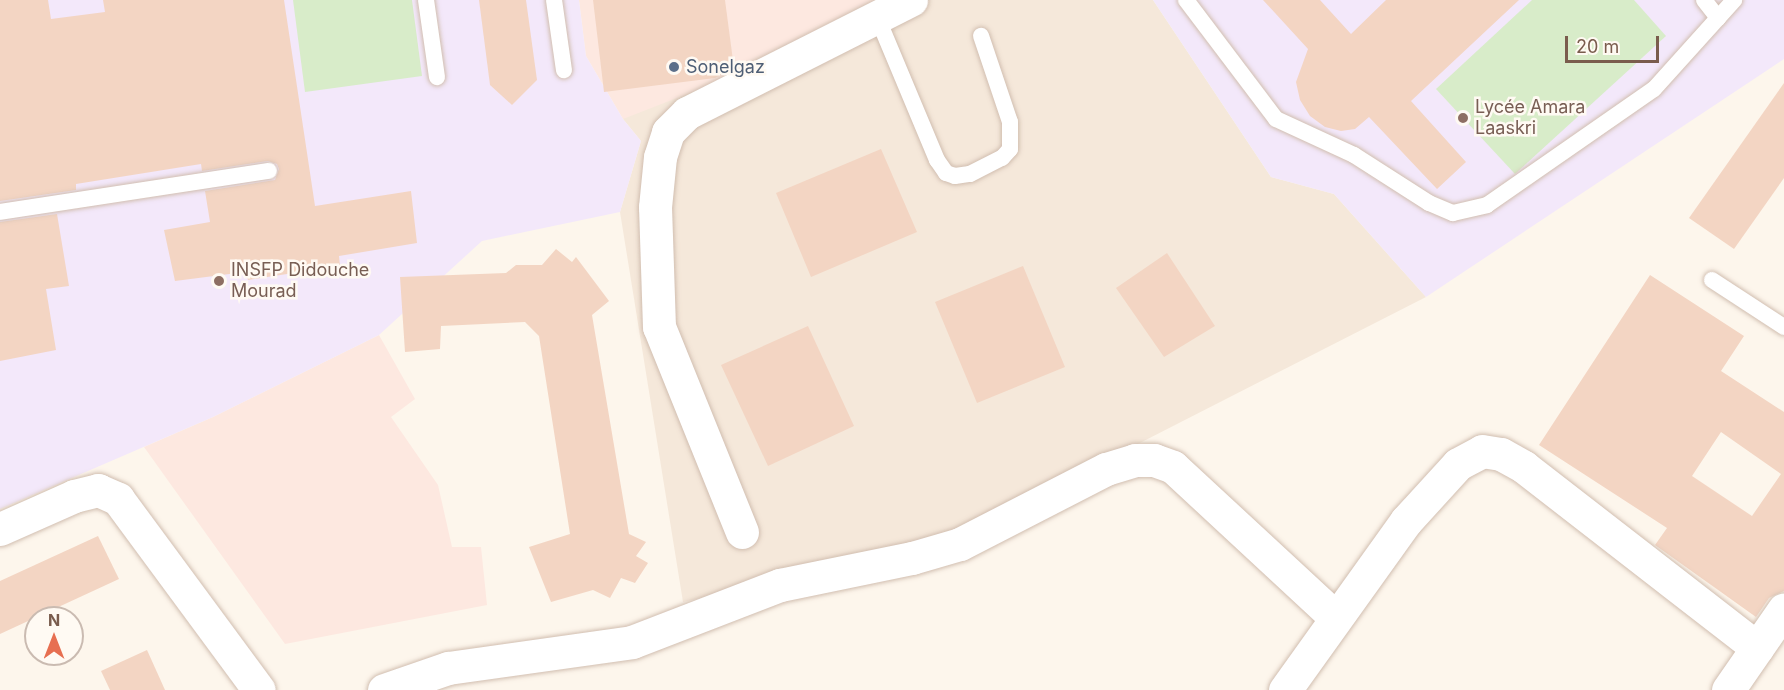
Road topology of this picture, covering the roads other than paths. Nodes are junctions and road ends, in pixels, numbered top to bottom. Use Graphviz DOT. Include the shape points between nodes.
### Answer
graph roads {
  1 [pos="426,0"];
  2 [pos="554,0"];
  3 [pos="911,0"];
  4 [pos="1186,0"];
  5 [pos="1704,0"];
  6 [pos="1734,0"];
  7 [pos="1718,18"];
  8 [pos="878,19"];
  9 [pos="981,36"];
  10 [pos="564,70"];
  11 [pos="437,77"];
  12 [pos="269,171"];
  13 [pos="0,212"];
  14 [pos="1712,280"];
  15 [pos="1784,327"];
  16 [pos="0,529"];
  17 [pos="742,532"];
  18 [pos="1784,609"];
  19 [pos="1336,618"];
  20 [pos="1758,648"];
  21 [pos="259,690"];
  22 [pos="384,690"];
  23 [pos="1285,690"];
  24 [pos="1728,690"];
  1 -- 11 [label="lane"];
  2 -- 10 [label="lane"];
  3 -- 8 [label="street"];
  4 -- 7 [label="lane" via="1276,119 1354,155 1429,203 1453,213 1487,205 1654,89"];
  5 -- 7 [label="lane"];
  6 -- 7 [label="lane"];
  8 -- 9 [label="lane" via="937,160 946,173 955,176 970,174 1002,158 1010,149 1010,122"];
  8 -- 17 [label="street" via="687,113 668,132 660,157 655,207 658,327"];
  12 -- 13 [label="lane"];
  14 -- 15 [label="lane"];
  16 -- 21 [label="street" via="74,496 98,490 117,499"];
  18 -- 20 [label="street"];
  19 -- 20 [label="street" via="1406,521 1458,464 1482,452 1501,454 1524,467"];
  19 -- 22 [label="street" via="1173,467 1154,460 1135,460 1106,469 960,544 780,585 632,642 448,668"];
  19 -- 23 [label="street"];
  20 -- 24 [label="street"];
}
